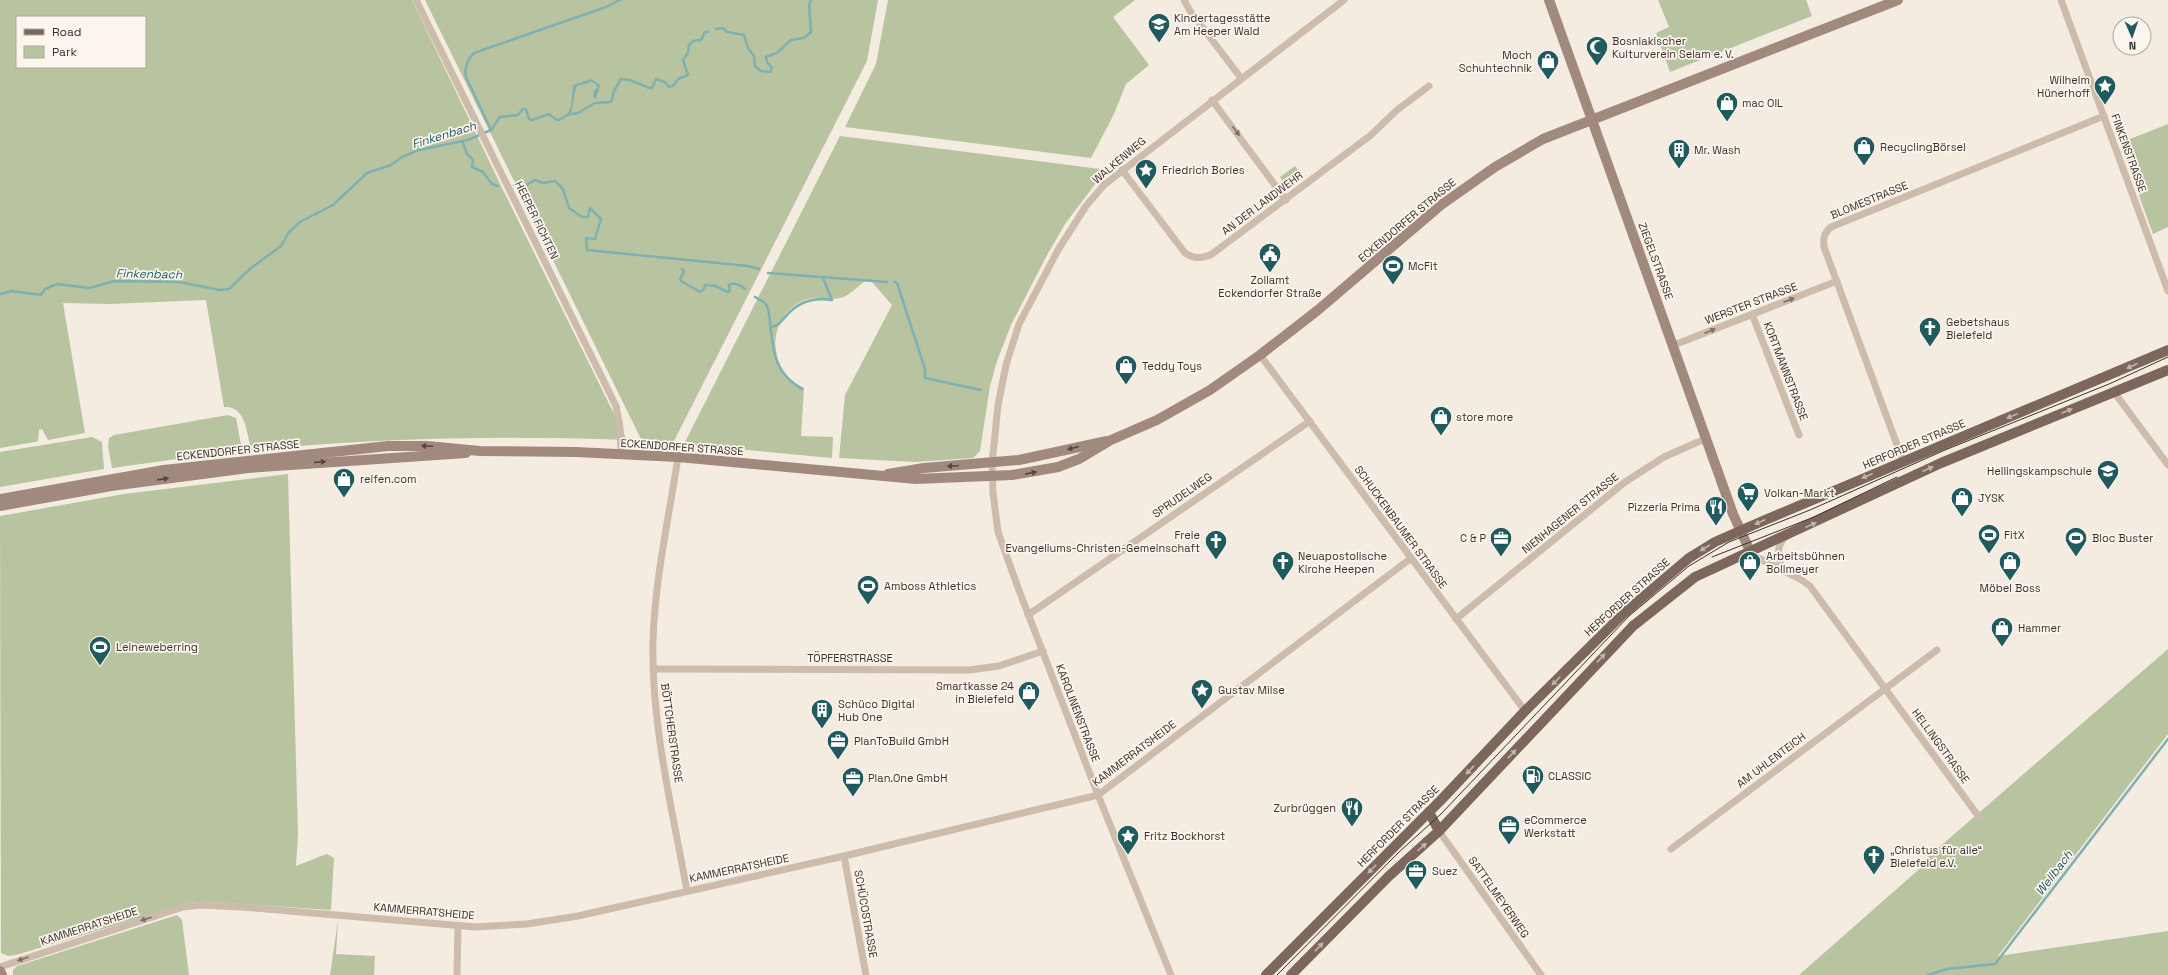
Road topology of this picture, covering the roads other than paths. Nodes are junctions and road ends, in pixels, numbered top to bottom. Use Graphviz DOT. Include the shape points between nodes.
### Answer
graph roads {
  1 [pos="416,0"];
  2 [pos="1184,0"];
  3 [pos="1344,0"];
  4 [pos="1549,0"];
  5 [pos="1898,0"];
  6 [pos="2061,0"];
  7 [pos="1242,78"];
  8 [pos="1429,86"];
  9 [pos="1212,100"];
  10 [pos="2104,116"];
  11 [pos="1593,119"];
  12 [pos="1122,170"];
  13 [pos="1286,200"];
  14 [pos="1837,281"];
  15 [pos="2168,291"];
  16 [pos="1752,314"];
  17 [pos="1674,345"];
  18 [pos="2168,350"];
  19 [pos="1260,355"];
  20 [pos="2168,370"];
  21 [pos="2114,392"];
  22 [pos="1310,421"];
  23 [pos="1799,435"];
  24 [pos="1707,438"];
  25 [pos="1111,440"];
  26 [pos="480,451"];
  27 [pos="621,454"];
  28 [pos="678,457"];
  29 [pos="1903,461"];
  30 [pos="992,464"];
  31 [pos="2168,465"];
  32 [pos="882,475"];
  33 [pos="992,477"];
  34 [pos="0,499"];
  35 [pos="0,506"];
  36 [pos="1740,531"];
  37 [pos="1786,536"];
  38 [pos="1750,551"];
  39 [pos="1410,559"];
  40 [pos="1784,571"];
  41 [pos="1028,615"];
  42 [pos="1456,619"];
  43 [pos="1937,650"];
  44 [pos="1043,651"];
  45 [pos="654,669"];
  46 [pos="1885,688"];
  47 [pos="1525,711"];
  48 [pos="1098,795"];
  49 [pos="1429,812"];
  50 [pos="1979,817"];
  51 [pos="1439,831"];
  52 [pos="1671,849"];
  53 [pos="844,856"];
  54 [pos="686,891"];
  55 [pos="458,926"];
  56 [pos="0,967"];
  57 [pos="0,971"];
  58 [pos="2,975"];
  59 [pos="457,975"];
  60 [pos="866,975"];
  61 [pos="1171,975"];
  62 [pos="1266,975"];
  63 [pos="1291,975"];
  64 [pos="1541,975"];
  1 -- 27 [label="street, HEEPER FICHTEN" via="616,406"];
  2 -- 7 [label="street"];
  3 -- 7 [label="street, WALKENWEG"];
  4 -- 11 [label="street, ZIEGELSTRASSE"];
  5 -- 11 [label="street, ECKENDORFER STRASSE"];
  6 -- 10 [label="street, FINKENSTRASSE"];
  7 -- 9 [label="street, WALKENWEG"];
  8 -- 13 [label="street, AN DER LANDWEHR" via="1397,110 1371,135"];
  9 -- 12 [label="street, WALKENWEG"];
  9 -- 13 [label="street, one-way"];
  10 -- 14 [label="street, BLOMESTRASSE" via="1831,227 1823,239"];
  10 -- 15 [label="street, FINKENSTRASSE"];
  11 -- 17 [label="street, ZIEGELSTRASSE"];
  11 -- 19 [label="street, ECKENDORFER STRASSE" via="1542,139 1461,190 1318,310"];
  12 -- 13 [label="street, AN DER LANDWEHR" via="1185,252 1198,258 1212,254"];
  12 -- 30 [label="street, WALKENWEG" via="1104,185 1086,206 1058,250 1019,324 1001,383"];
  16 -- 14 [label="street, WERSTER STRASSE, one-way"];
  14 -- 29 [label="street, BLOMESTRASSE"];
  17 -- 16 [label="street, WERSTER STRASSE, one-way"];
  16 -- 23 [label="street, KORTMANNSTRASSE"];
  17 -- 24 [label="street, ZIEGELSTRASSE"];
  18 -- 29 [label="main road, HERFORDER STRASSE, one-way"];
  19 -- 22 [label="street, SCHUCKENBAUMER STRASSE"];
  19 -- 25 [label="street, ECKENDORFER STRASSE" via="1188,404"];
  20 -- 21 [label="main road"];
  21 -- 31 [label="street"];
  37 -- 21 [label="main road, one-way" via="1941,463"];
  22 -- 39 [label="street, SCHUCKENBAUMER STRASSE"];
  22 -- 41 [label="street, SPRUDELWEG"];
  24 -- 36 [label="street, ZIEGELSTRASSE"];
  24 -- 42 [label="street, NIENHAGENER STRASSE" via="1664,457 1625,482"];
  25 -- 30 [label="street, ECKENDORFER STRASSE, one-way" via="1038,457"];
  33 -- 25 [label="street, ECKENDORFER STRASSE, one-way" via="1058,467 1089,454"];
  26 -- 27 [label="street, ECKENDORFER STRASSE"];
  26 -- 34 [label="street, ECKENDORFER STRASSE, one-way" via="427,446 374,447 164,470"];
  35 -- 26 [label="street, ECKENDORFER STRASSE, one-way" via="111,486 248,468 446,456"];
  27 -- 28 [label="street, ECKENDORFER STRASSE"];
  28 -- 32 [label="street, ECKENDORFER STRASSE"];
  28 -- 45 [label="street, BÖTTCHERSTRASSE" via="656,605"];
  29 -- 36 [label="main road, HERFORDER STRASSE, one-way"];
  30 -- 32 [label="street, ECKENDORFER STRASSE, one-way" via="924,468"];
  30 -- 33 [label="street, WALKENWEG"];
  32 -- 33 [label="street, ECKENDORFER STRASSE" via="916,479"];
  33 -- 41 [label="street, KAROLINENSTRASSE" via="998,532"];
  36 -- 38 [label="street, ZIEGELSTRASSE"];
  36 -- 47 [label="main road, HERFORDER STRASSE, one-way" via="1701,550 1658,583"];
  37 -- 38 [label="main road"];
  37 -- 40 [label="street" via="1777,553"];
  38 -- 40 [label="street, HELLINGSTRASSE" via="1754,556"];
  51 -- 38 [label="main road, one-way" via="1633,626 1695,577"];
  39 -- 42 [label="street, SCHUCKENBAUMER STRASSE"];
  39 -- 48 [label="street, KAMMERRATSHEIDE"];
  40 -- 46 [label="street, HELLINGSTRASSE" via="1810,586"];
  41 -- 44 [label="street, KAROLINENSTRASSE"];
  42 -- 47 [label="street, SCHUCKENBAUMER STRASSE"];
  43 -- 46 [label="street"];
  44 -- 45 [label="street, TÖPFERSTRASSE" via="999,666 969,670"];
  44 -- 48 [label="street, KAROLINENSTRASSE"];
  45 -- 54 [label="street, BÖTTCHERSTRASSE" via="659,733"];
  46 -- 50 [label="street, HELLINGSTRASSE"];
  46 -- 52 [label="street, AM UHLENTEICH"];
  47 -- 49 [label="main road, HERFORDER STRASSE, one-way"];
  48 -- 53 [label="street, KAMMERRATSHEIDE"];
  48 -- 61 [label="street, KAROLINENSTRASSE"];
  49 -- 51 [label="main road"];
  49 -- 62 [label="main road, HERFORDER STRASSE, one-way"];
  63 -- 51 [label="main road, one-way" via="1389,876"];
  51 -- 64 [label="street, SATTELMEYERWEG"];
  53 -- 54 [label="street, KAMMERRATSHEIDE"];
  53 -- 60 [label="street, SCHÜCOSTRASSE"];
  54 -- 55 [label="street, KAMMERRATSHEIDE" via="578,916 540,922 483,927"];
  55 -- 56 [label="street, KAMMERRATSHEIDE, one-way" via="201,905 183,907"];
  55 -- 59 [label="street"];
  57 -- 58 [label="street"];
}
